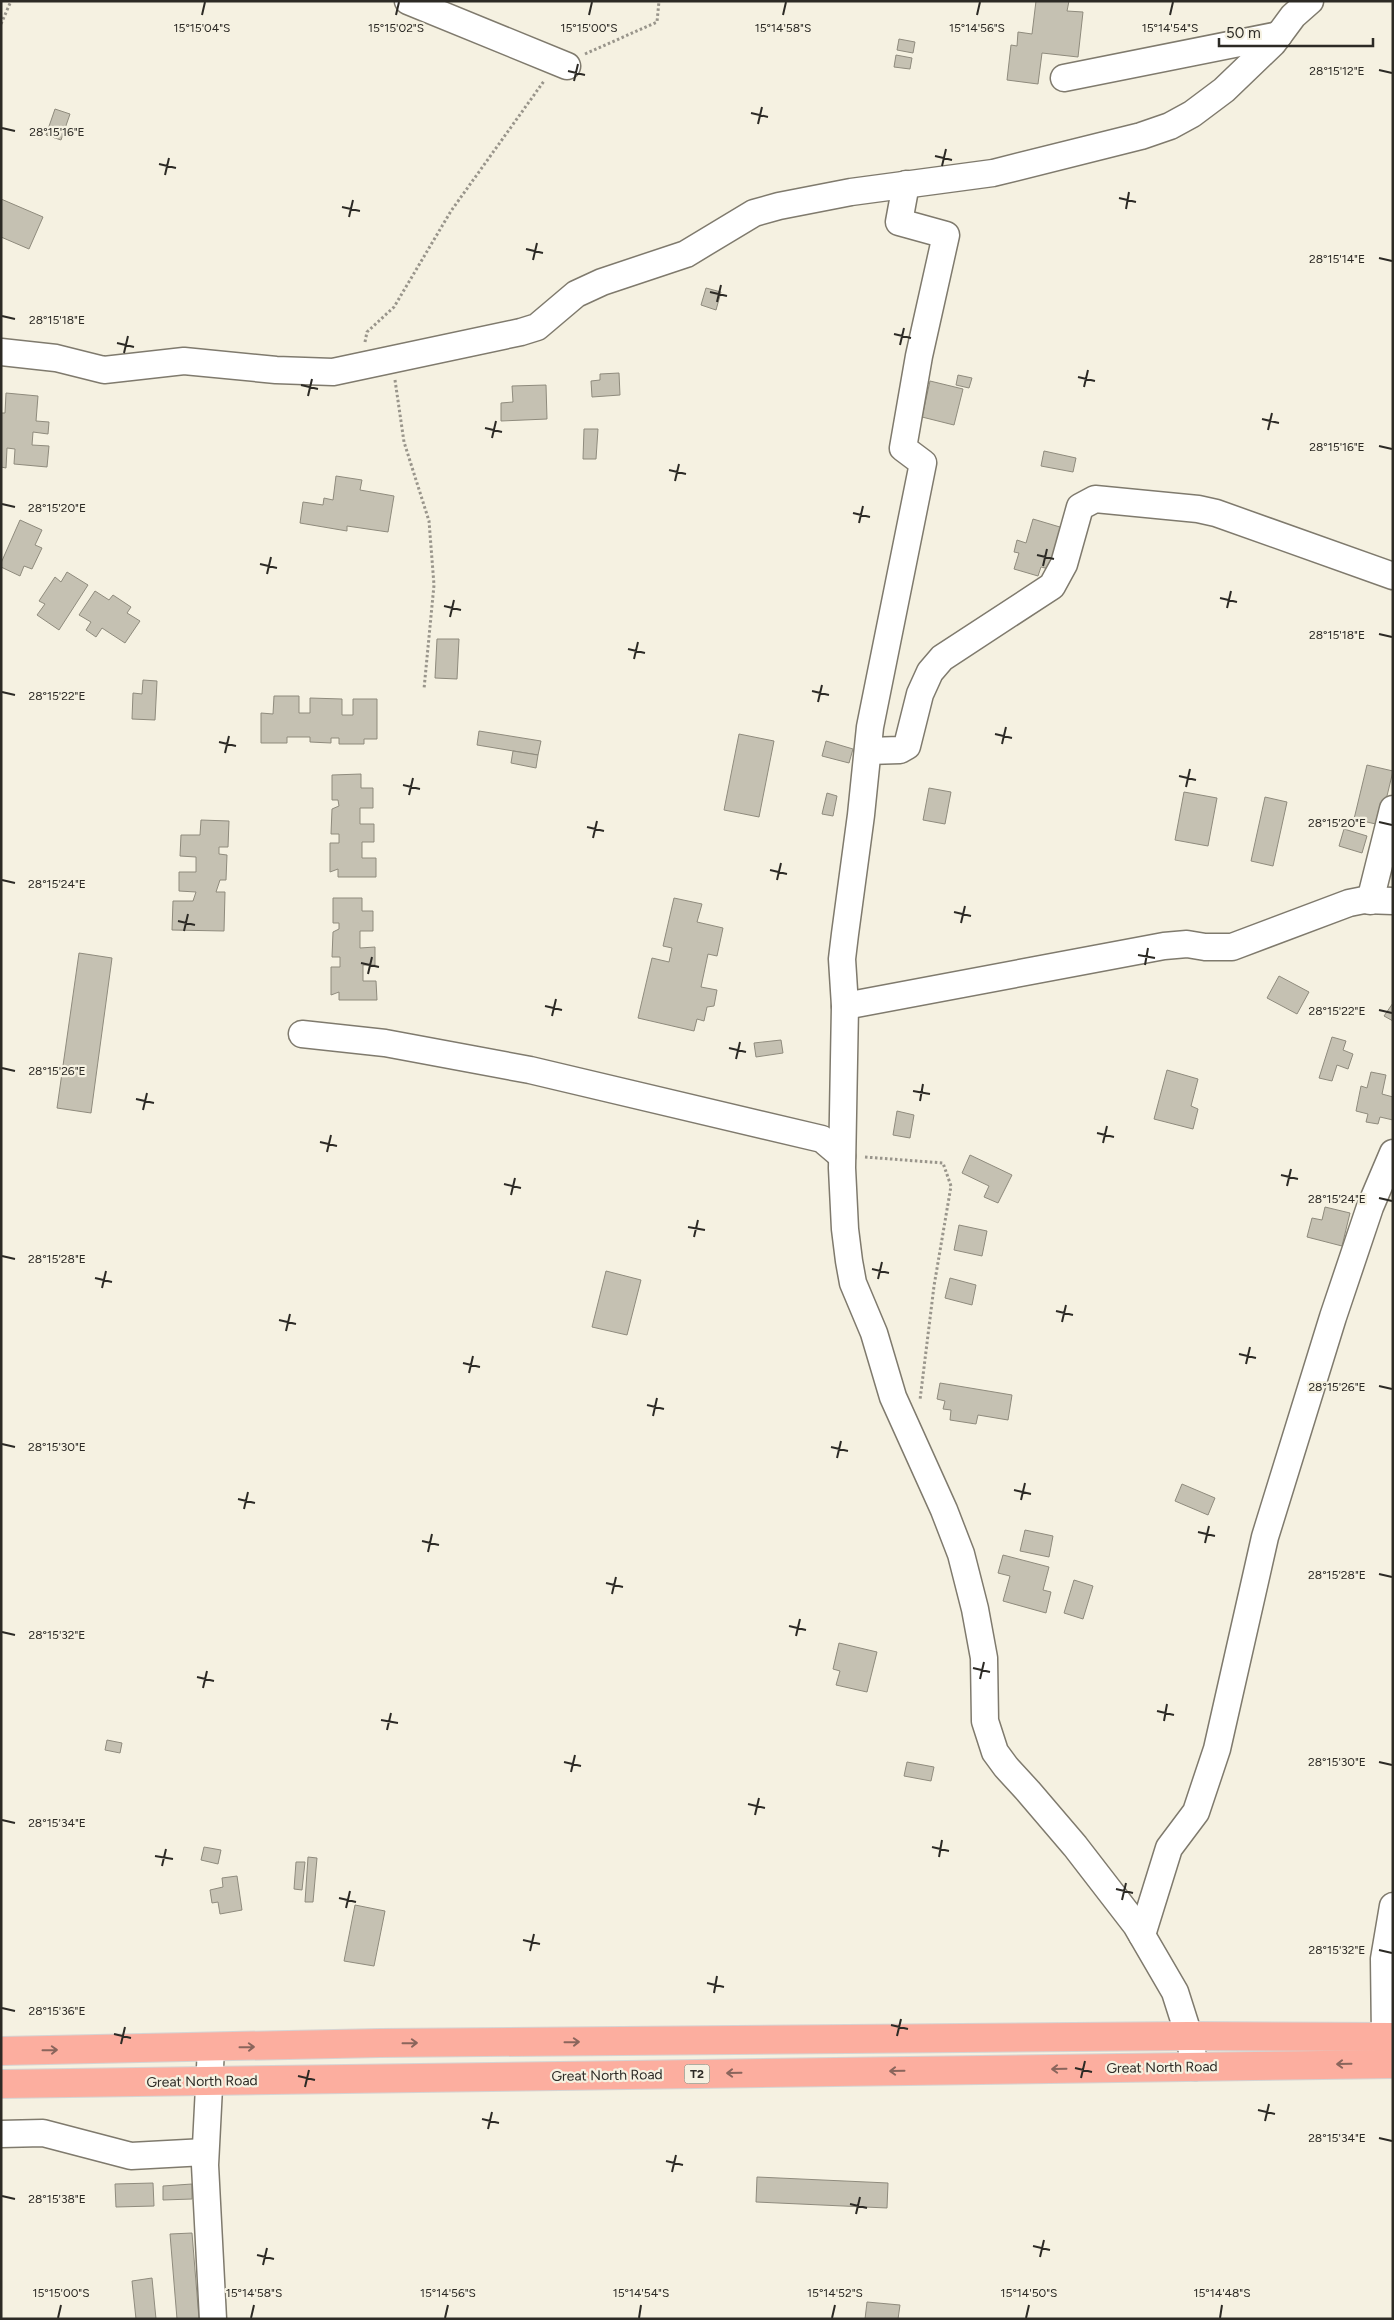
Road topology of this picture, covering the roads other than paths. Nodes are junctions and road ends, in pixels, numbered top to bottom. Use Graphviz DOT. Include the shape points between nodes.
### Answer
graph roads {
  1 [pos="408,1"];
  2 [pos="1310,1"];
  3 [pos="1279,35"];
  4 [pos="567,66"];
  5 [pos="1064,78"];
  6 [pos="906,184"];
  7 [pos="1,352"];
  8 [pos="1393,576"];
  9 [pos="868,751"];
  10 [pos="1393,809"];
  11 [pos="1381,901"];
  12 [pos="845,1006"];
  13 [pos="302,1034"];
  14 [pos="1393,1153"];
  15 [pos="842,1156"];
  16 [pos="1393,1906"];
  17 [pos="1142,1934"];
  18 [pos="1189,2036"];
  19 [pos="1389,2037"];
  20 [pos="211,2048"];
  21 [pos="1,2050"];
  22 [pos="1393,2064"];
  23 [pos="1195,2066"];
  24 [pos="208,2081"];
  25 [pos="1,2084"];
  26 [pos="1,2134"];
  27 [pos="205,2152"];
  28 [pos="213,2319"];
  1 -- 4 [label="street"];
  2 -- 3 [label="street"];
  3 -- 5 [label="street"];
  3 -- 6 [label="street" via="1224,90 1170,126 993,173"];
  6 -- 7 [label="street" via="818,197 754,213 686,254 576,294 537,326 361,366 323,371 276,370 184,361 104,370 56,358"];
  6 -- 9 [label="street" via="898,222 946,235 919,356 903,448 923,463 875,697"];
  8 -- 9 [label="street" via="1216,513 1095,499 1080,507 1064,564 1052,586 942,658 925,681 907,746 900,750"];
  9 -- 12 [label="street" via="842,959"];
  10 -- 11 [label="street"];
  11 -- 12 [label="street" via="1349,903 1232,947 1164,946"];
  12 -- 15 [label="street"];
  13 -- 15 [label="street" via="385,1043 530,1070 822,1139"];
  14 -- 17 [label="street" via="1370,1207 1333,1316 1268,1527 1217,1749 1196,1812 1169,1848"];
  15 -- 17 [label="street" via="845,1229 853,1283 874,1333 893,1397 961,1554 984,1658 988,1736 1006,1767 1075,1846"];
  16 -- 19 [label="street" via="1384,1959"];
  17 -- 18 [label="street" via="1175,1992"];
  18 -- 19 [label="highway"];
  20 -- 18 [label="highway, one-way" via="400,2043"];
  18 -- 23 [label="street"];
  21 -- 20 [label="highway, one-way"];
  20 -- 24 [label="street"];
  22 -- 23 [label="highway, Great North Road / T2, one-way"];
  23 -- 24 [label="highway, Great North Road / T2, one-way"];
  24 -- 25 [label="highway, Great North Road / T2"];
  24 -- 27 [label="street"];
  26 -- 27 [label="street" via="42,2133 131,2156"];
  27 -- 28 [label="street"];
}
